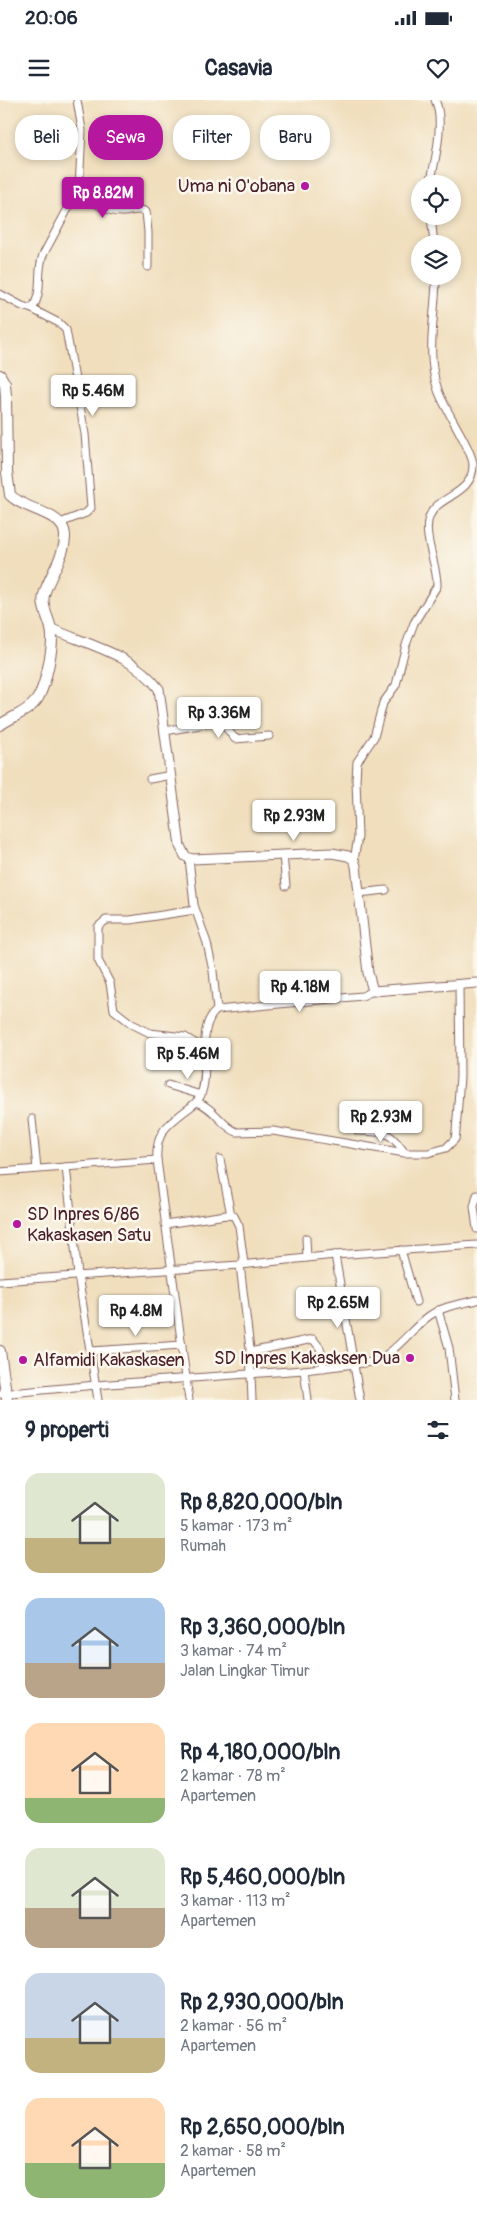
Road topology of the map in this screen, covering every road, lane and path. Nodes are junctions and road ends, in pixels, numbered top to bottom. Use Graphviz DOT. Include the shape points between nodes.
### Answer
graph roads {
  1 [pos="77,100"];
  2 [pos="435,100"];
  3 [pos="431,175"];
  4 [pos="79,188"];
  5 [pos="148,267"];
  6 [pos="436,285"];
  7 [pos="0,294"];
  8 [pos="32,309"];
  9 [pos="0,375"];
  10 [pos="3,473"];
  11 [pos="60,523"];
  12 [pos="52,629"];
  13 [pos="0,725"];
  14 [pos="165,730"];
  15 [pos="269,736"];
  16 [pos="171,775"];
  17 [pos="150,779"];
  18 [pos="283,855"];
  19 [pos="190,858"];
  20 [pos="354,860"];
  21 [pos="286,886"];
  22 [pos="386,890"];
  23 [pos="360,894"];
  24 [pos="195,910"];
  25 [pos="477,983"];
  26 [pos="459,985"];
  27 [pos="373,991"];
  28 [pos="217,1010"];
  29 [pos="205,1049"];
  30 [pos="168,1085"];
  31 [pos="201,1095"];
  32 [pos="197,1102"];
  33 [pos="32,1119"];
  34 [pos="358,1131"];
  35 [pos="405,1153"];
  36 [pos="220,1159"];
  37 [pos="157,1160"];
  38 [pos="66,1168"];
  39 [pos="37,1169"];
  40 [pos="0,1172"];
  41 [pos="477,1195"];
  42 [pos="231,1215"];
  43 [pos="165,1224"];
  44 [pos="477,1229"];
  45 [pos="306,1238"];
  46 [pos="477,1245"];
  47 [pos="401,1250"];
  48 [pos="335,1255"];
  49 [pos="306,1258"];
  50 [pos="242,1264"];
  51 [pos="171,1269"];
  52 [pos="78,1275"];
  53 [pos="0,1281"];
  54 [pos="477,1300"];
  55 [pos="416,1302"];
  56 [pos="438,1310"];
  57 [pos="182,1345"];
  58 [pos="0,1351"];
  59 [pos="91,1351"];
  60 [pos="250,1352"];
  61 [pos="355,1364"];
  62 [pos="324,1368"];
  63 [pos="304,1370"];
  64 [pos="250,1374"];
  65 [pos="186,1379"];
  66 [pos="96,1385"];
  67 [pos="4,1396"];
  68 [pos="98,1400"];
  69 [pos="189,1400"];
  70 [pos="252,1400"];
  71 [pos="308,1400"];
  72 [pos="360,1400"];
  73 [pos="456,1400"];
  1 -- 4 [label="street" via="82,130"];
  2 -- 3 [label="street" via="438,131"];
  4 -- 5 [label="street" via="91,200 113,211 142,209 146,212"];
  4 -- 8 [label="street" via="43,255 39,297"];
  6 -- 20 [label="street" via="432,333 434,372 451,420 471,455 472,471 464,488 434,509 428,521 437,586 414,623 396,685 383,703 374,737 357,762 358,837"];
  7 -- 8 [label="street"];
  8 -- 11 [label="street" via="66,330 85,434 91,508"];
  9 -- 10 [label="highway" via="6,396"];
  10 -- 11 [label="highway" via="13,498"];
  11 -- 12 [label="highway" via="64,530 64,543 43,597"];
  12 -- 13 [label="highway" via="52,646 40,696 31,706"];
  12 -- 14 [label="main road" via="112,653 142,670 159,689"];
  14 -- 15 [label="street" via="218,722 235,739"];
  14 -- 16 [label="main road"];
  16 -- 17 [label="street"];
  16 -- 19 [label="main road" via="180,846 185,856"];
  18 -- 19 [label="main road"];
  18 -- 20 [label="main road" via="332,853"];
  18 -- 21 [label="street"];
  19 -- 24 [label="street"];
  20 -- 23 [label="main road"];
  22 -- 23 [label="street"];
  23 -- 27 [label="main road" via="368,973"];
  24 -- 28 [label="street" via="213,971"];
  24 -- 29 [label="street" via="130,920 106,920 98,927 97,954 110,983 112,1005 120,1016 150,1033 185,1036"];
  25 -- 26 [label="main road"];
  26 -- 27 [label="main road"];
  26 -- 35 [label="street" via="460,1076 455,1139 439,1150"];
  27 -- 28 [label="street" via="362,996"];
  28 -- 29 [label="street" via="206,1030"];
  29 -- 31 [label="street"];
  30 -- 31 [label="street"];
  31 -- 32 [label="street"];
  32 -- 35 [label="street" via="211,1109 238,1132 273,1131"];
  32 -- 37 [label="street" via="158,1137"];
  33 -- 39 [label="street"];
  34 -- 35 [label="street" via="386,1133"];
  36 -- 42 [label="street"];
  37 -- 38 [label="street"];
  37 -- 43 [label="street"];
  38 -- 39 [label="street"];
  38 -- 52 [label="street"];
  39 -- 40 [label="street"];
  41 -- 44 [label="street" via="474,1207"];
  42 -- 43 [label="street"];
  42 -- 50 [label="street" via="236,1217 239,1226"];
  43 -- 51 [label="street"];
  45 -- 49 [label="street"];
  46 -- 47 [label="street"];
  47 -- 48 [label="street"];
  47 -- 55 [label="street"];
  48 -- 49 [label="street"];
  48 -- 61 [label="street"];
  49 -- 50 [label="street"];
  50 -- 51 [label="street"];
  50 -- 60 [label="street"];
  51 -- 52 [label="street"];
  51 -- 57 [label="street"];
  52 -- 53 [label="street"];
  52 -- 59 [label="street"];
  54 -- 56 [label="street"];
  56 -- 61 [label="street" via="382,1359"];
  56 -- 73 [label="street" via="449,1348"];
  57 -- 59 [label="street"];
  57 -- 65 [label="street"];
  58 -- 67 [label="highway"];
  59 -- 66 [label="street"];
  60 -- 62 [label="street" via="313,1338 320,1348"];
  60 -- 64 [label="street"];
  61 -- 62 [label="street"];
  61 -- 72 [label="street"];
  62 -- 63 [label="street"];
  63 -- 64 [label="street"];
  63 -- 71 [label="street"];
  64 -- 65 [label="street"];
  64 -- 70 [label="street"];
  65 -- 66 [label="street"];
  65 -- 69 [label="street"];
  66 -- 67 [label="street"];
  66 -- 68 [label="street"];
}
